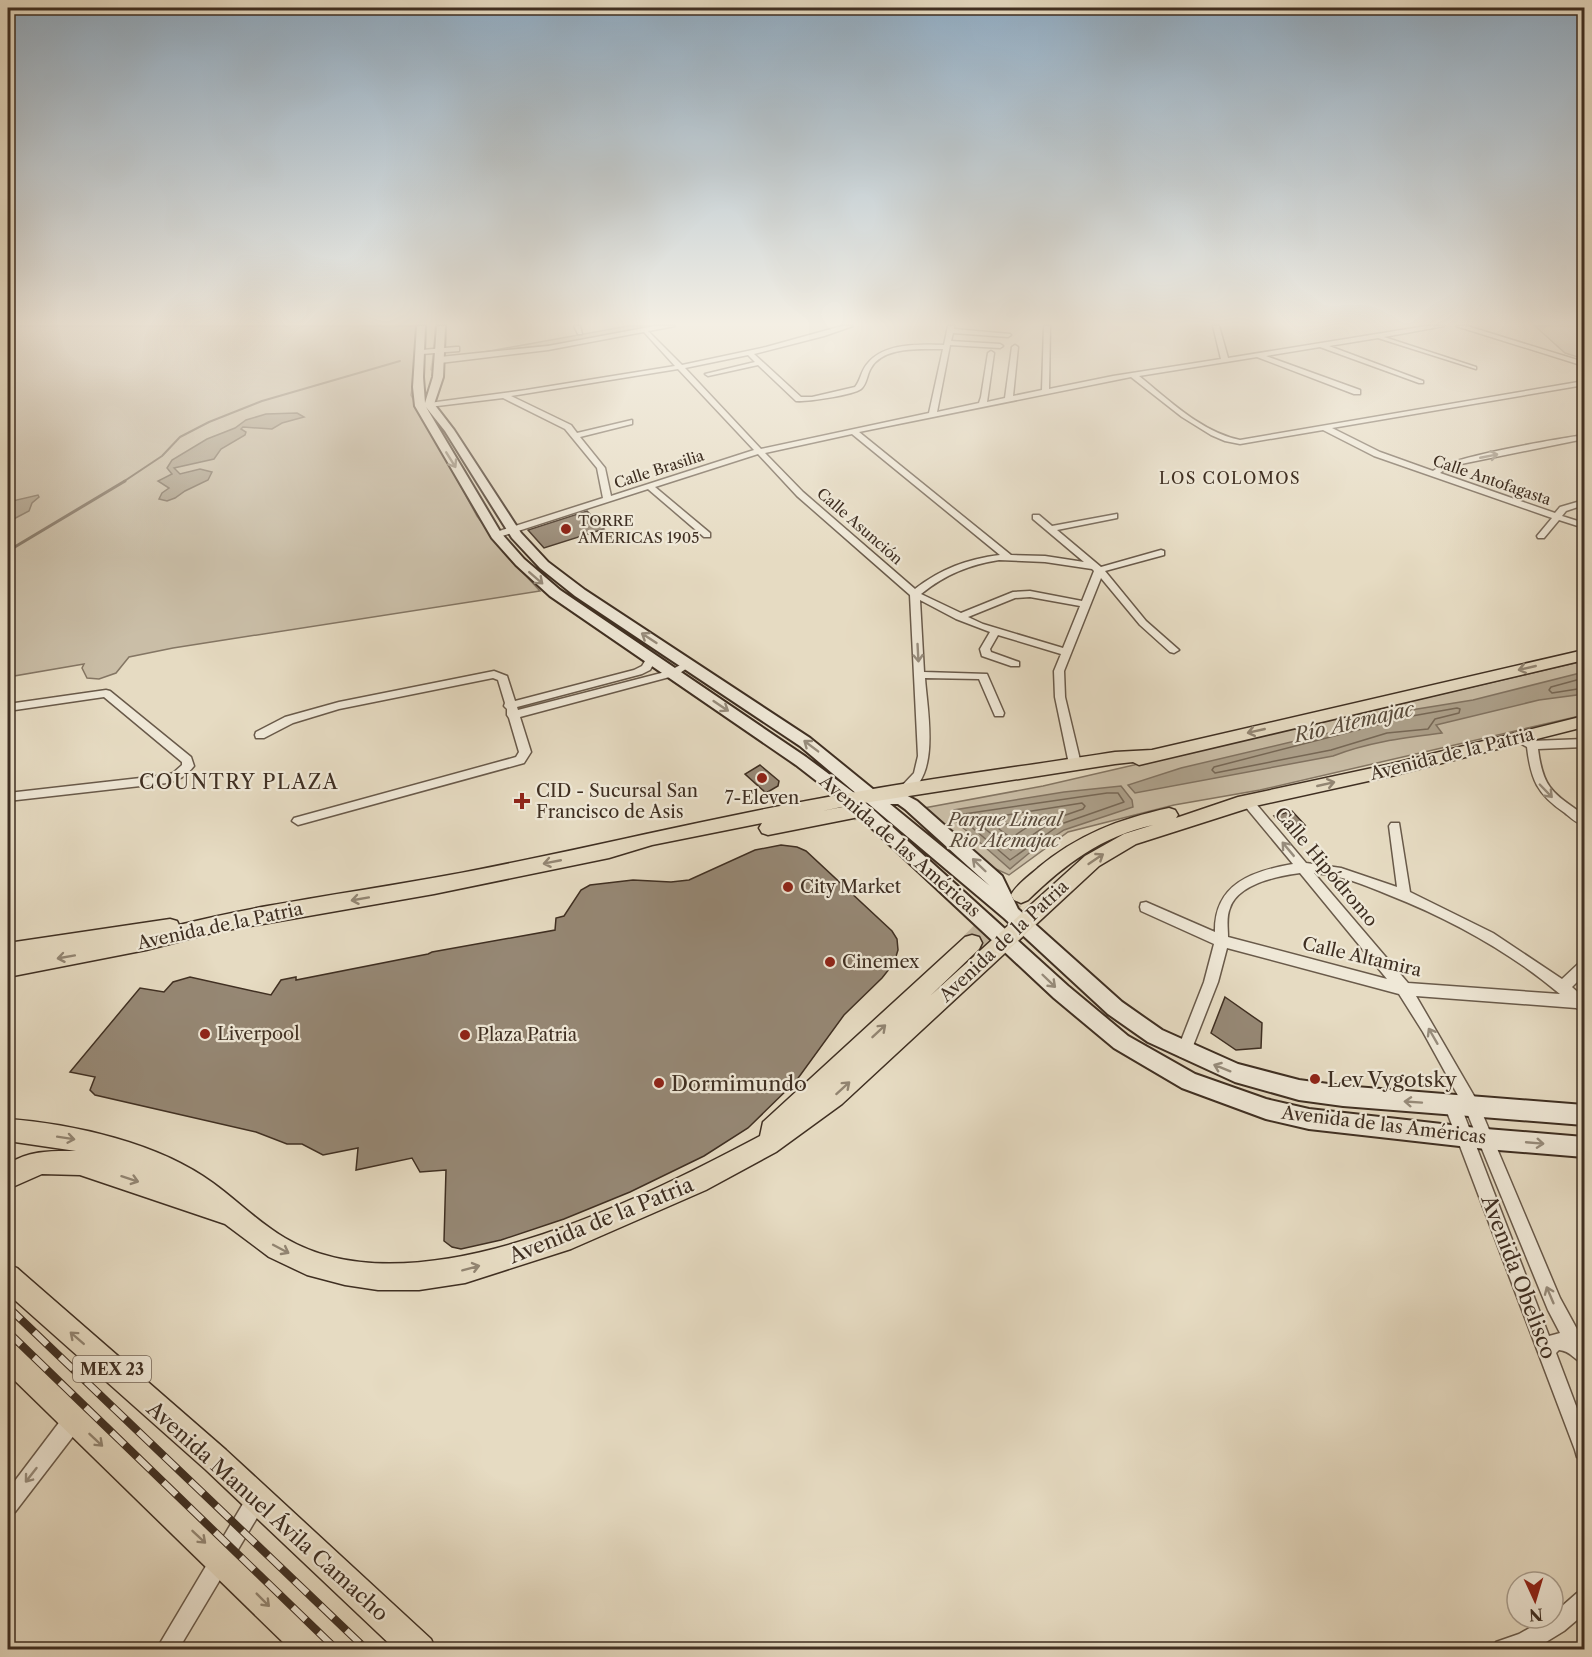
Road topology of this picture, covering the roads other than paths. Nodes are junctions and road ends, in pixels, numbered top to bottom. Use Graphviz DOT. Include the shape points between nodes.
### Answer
graph roads {
  1 [pos="419,403"];
  2 [pos="443,403"];
  3 [pos="520,403"];
  4 [pos="715,403"];
  5 [pos="935,403"];
  6 [pos="985,403"];
  7 [pos="1170,403"];
  8 [pos="1470,403"];
  9 [pos="982,404"];
  10 [pos="429,405"];
  11 [pos="933,414"];
  12 [pos="629,422"];
  13 [pos="1325,429"];
  14 [pos="853,431"];
  15 [pos="576,436"];
  16 [pos="1584,437"];
  17 [pos="758,452"];
  18 [pos="1434,474"];
  19 [pos="649,486"];
  20 [pos="609,500"];
  21 [pos="1584,502"];
  22 [pos="1114,516"];
  23 [pos="1557,516"];
  24 [pos="1036,517"];
  25 [pos="1584,526"];
  26 [pos="1051,529"];
  27 [pos="513,530"];
  28 [pos="707,535"];
  29 [pos="1541,536"];
  30 [pos="499,538"];
  31 [pos="528,547"];
  32 [pos="1161,553"];
  33 [pos="1007,556"];
  34 [pos="1096,568"];
  35 [pos="915,594"];
  36 [pos="1085,604"];
  37 [pos="959,616"];
  38 [pos="995,632"];
  39 [pos="1174,650"];
  40 [pos="1067,653"];
  41 [pos="1584,655"];
  42 [pos="652,658"];
  43 [pos="688,664"];
  44 [pos="1015,664"];
  45 [pos="673,673"];
  46 [pos="919,675"];
  47 [pos="579,693"];
  48 [pos="8,708"];
  49 [pos="511,710"];
  50 [pos="999,713"];
  51 [pos="1584,722"];
  52 [pos="260,735"];
  53 [pos="1524,742"];
  54 [pos="1584,743"];
  55 [pos="1149,755"];
  56 [pos="1075,764"];
  57 [pos="873,796"];
  58 [pos="909,796"];
  59 [pos="8,797"];
  60 [pos="1248,801"];
  61 [pos="852,806"];
  62 [pos="298,821"];
  63 [pos="1584,821"];
  64 [pos="1395,826"];
  65 [pos="1303,868"];
  66 [pos="1404,894"];
  67 [pos="1021,895"];
  68 [pos="1146,908"];
  69 [pos="1016,919"];
  70 [pos="216,924"];
  71 [pos="1007,941"];
  72 [pos="1221,941"];
  73 [pos="972,943"];
  74 [pos="8,951"];
  75 [pos="1584,967"];
  76 [pos="8,968"];
  77 [pos="1562,988"];
  78 [pos="1404,989"];
  79 [pos="1582,1004"];
  80 [pos="1184,1051"];
  81 [pos="1462,1105"];
  82 [pos="1584,1115"];
  83 [pos="8,1130"];
  84 [pos="1476,1138"];
  85 [pos="1584,1147"];
  86 [pos="726,1168"];
  87 [pos="8,1177"];
  88 [pos="233,1217"];
  89 [pos="8,1277"];
  90 [pos="1581,1351"];
  91 [pos="1547,1352"];
  92 [pos="8,1356"];
  93 [pos="74,1419"];
  94 [pos="1584,1450"];
  95 [pos="258,1498"];
  96 [pos="8,1505"];
  97 [pos="222,1559"];
  98 [pos="1584,1600"];
  99 [pos="1534,1646"];
  100 [pos="166,1650"];
  101 [pos="314,1650"];
  102 [pos="420,1650"];
  103 [pos="1504,1650"];
  1 -- 30 [label="main road, Avenida de las Américas, one-way"];
  2 -- 10 [label="street"];
  3 -- 15 [label="street" via="568,427"];
  4 -- 17 [label="street, Calle Asunción"];
  5 -- 11 [label="street"];
  6 -- 9 [label="street, Calle Brasilia"];
  7 -- 13 [label="street" via="1233,441"];
  8 -- 13 [label="street"];
  9 -- 11 [label="street, Calle Brasilia"];
  10 -- 27 [label="main road, Avenida de las Américas"];
  11 -- 14 [label="street, Calle Brasilia"];
  12 -- 15 [label="street"];
  13 -- 18 [label="street, Calle Antofagasta" via="1371,452"];
  14 -- 17 [label="street, Calle Brasilia"];
  14 -- 33 [label="street"];
  15 -- 20 [label="street" via="601,468"];
  18 -- 16 [label="street, one-way" via="1459,462"];
  17 -- 19 [label="street, Calle Brasilia"];
  17 -- 35 [label="street, Calle Asunción" via="800,495"];
  18 -- 23 [label="street, Calle Antofagasta"];
  19 -- 20 [label="street, Calle Brasilia"];
  19 -- 28 [label="street"];
  20 -- 27 [label="street, Calle Brasilia"];
  21 -- 23 [label="street" via="1567,507"];
  22 -- 26 [label="street"];
  23 -- 25 [label="street, Calle Antofagasta"];
  23 -- 29 [label="street"];
  24 -- 26 [label="street"];
  26 -- 34 [label="street"];
  27 -- 30 [label="street, Calle Brasilia"];
  27 -- 31 [label="main road, Avenida de las Américas"];
  30 -- 31 [label="main road"];
  30 -- 42 [label="main road, Avenida de las Américas, one-way" via="534,577"];
  43 -- 31 [label="main road, Avenida de las Américas, one-way" via="580,593"];
  32 -- 34 [label="street"];
  33 -- 34 [label="street"];
  33 -- 35 [label="street" via="959,567"];
  34 -- 36 [label="street"];
  34 -- 39 [label="street" via="1143,623"];
  35 -- 37 [label="street, Calle Asunción"];
  35 -- 46 [label="street, one-way"];
  36 -- 37 [label="street" via="1030,594 1013,595"];
  36 -- 40 [label="street"];
  37 -- 38 [label="street, Calle Asunción"];
  38 -- 40 [label="street, Calle Asunción"];
  38 -- 44 [label="street" via="986,654"];
  40 -- 56 [label="street" via="1059,671 1060,697"];
  41 -- 55 [label="main road, Avenida de la Patria, one-way"];
  42 -- 45 [label="main road, Avenida de las Américas"];
  42 -- 47 [label="street" via="638,672"];
  43 -- 45 [label="street"];
  57 -- 43 [label="main road, Avenida de las Américas, one-way" via="806,741"];
  45 -- 47 [label="street"];
  45 -- 61 [label="main road, Avenida de las Américas, one-way" via="801,761"];
  46 -- 50 [label="street" via="983,676"];
  46 -- 58 [label="street" via="924,756"];
  47 -- 49 [label="street"];
  48 -- 59 [label="street" via="106,693 187,760 188,766 167,779"];
  49 -- 52 [label="street" via="502,678 494,674 339,706 289,720"];
  49 -- 62 [label="street" via="525,752 520,760"];
  51 -- 53 [label="main road, Avenida de la Patria"];
  53 -- 54 [label="street"];
  60 -- 53 [label="main road, Avenida de la Patria, one-way"];
  53 -- 63 [label="street, one-way" via="1541,787"];
  55 -- 56 [label="main road, Avenida de la Patria"];
  55 -- 58 [label="main road, Avenida de la Patria" via="1088,772"];
  56 -- 58 [label="main road, Avenida de la Patria"];
  57 -- 58 [label="main road, Avenida de la Patria"];
  57 -- 61 [label="main road, Avenida de la Patria"];
  69 -- 57 [label="main road, one-way" via="996,881 910,805 902,799"];
  65 -- 60 [label="street, Calle Hipódromo, one-way"];
  60 -- 67 [label="main road, Avenida de la Patria" via="1142,820 1103,833 1069,852"];
  69 -- 60 [label="main road, Avenida de la Patria, one-way" via="1109,850 1153,831"];
  61 -- 70 [label="main road, Avenida de la Patria, one-way" via="655,848 609,851"];
  61 -- 71 [label="main road, Avenida de las Américas"];
  64 -- 66 [label="street"];
  65 -- 66 [label="street" via="1332,871"];
  65 -- 72 [label="street" via="1258,878 1240,888 1221,912"];
  65 -- 78 [label="street, Calle Hipódromo"];
  66 -- 77 [label="street" via="1502,945"];
  68 -- 72 [label="street, Calle Altamira"];
  69 -- 71 [label="main road, Avenida de la Patria"];
  69 -- 80 [label="main road, Avenida de las Américas" via="1115,1008"];
  70 -- 74 [label="main road" via="150,928"];
  70 -- 76 [label="main road, Avenida de la Patria, one-way" via="146,942"];
  71 -- 84 [label="main road, Avenida de las Américas, one-way" via="1121,1042 1189,1081 1266,1109 1309,1119"];
  86 -- 71 [label="main road, Avenida de la Patria, one-way" via="777,1138 834,1096"];
  72 -- 78 [label="street, Calle Altamira"];
  72 -- 80 [label="street" via="1220,954"];
  86 -- 73 [label="main road, Avenida de la Patria, one-way" via="809,1097"];
  75 -- 77 [label="street"];
  77 -- 79 [label="street"];
  78 -- 79 [label="street, Calle Altamira"];
  81 -- 78 [label="street, Calle Hipódromo, one-way"];
  81 -- 80 [label="main road, Avenida de las Américas, one-way" via="1299,1090 1235,1073"];
  81 -- 82 [label="main road, Avenida de las Américas"];
  81 -- 84 [label="street, Avenida Obelisco"];
  83 -- 88 [label="main road, Avenida de la Patria, one-way" via="73,1138 142,1159 204,1191"];
  84 -- 85 [label="main road, Avenida de las Américas, one-way"];
  90 -- 84 [label="street, Avenida Obelisco, one-way" via="1554,1304"];
  84 -- 91 [label="street, Avenida Obelisco"];
  88 -- 86 [label="main road, Avenida de la Patria, one-way" via="278,1248 307,1262 378,1277 443,1275 562,1240"];
  87 -- 88 [label="main road, one-way" via="42,1162 80,1163"];
  95 -- 89 [label="main road, Avenida Manuel Ávila Camacho / MEX 23, one-way"];
  90 -- 91 [label="street" via="1556,1341"];
  91 -- 94 [label="street, Avenida Obelisco"];
  92 -- 93 [label="main road, MEX 23"];
  93 -- 96 [label="street, one-way"];
  93 -- 97 [label="main road, MEX 23, one-way"];
  95 -- 97 [label="street"];
  95 -- 102 [label="main road, Avenida Manuel Ávila Camacho / MEX 23"];
  97 -- 100 [label="street"];
  97 -- 101 [label="main road, MEX 23, one-way"];
  98 -- 99 [label="street"];
  99 -- 103 [label="street"];
}
